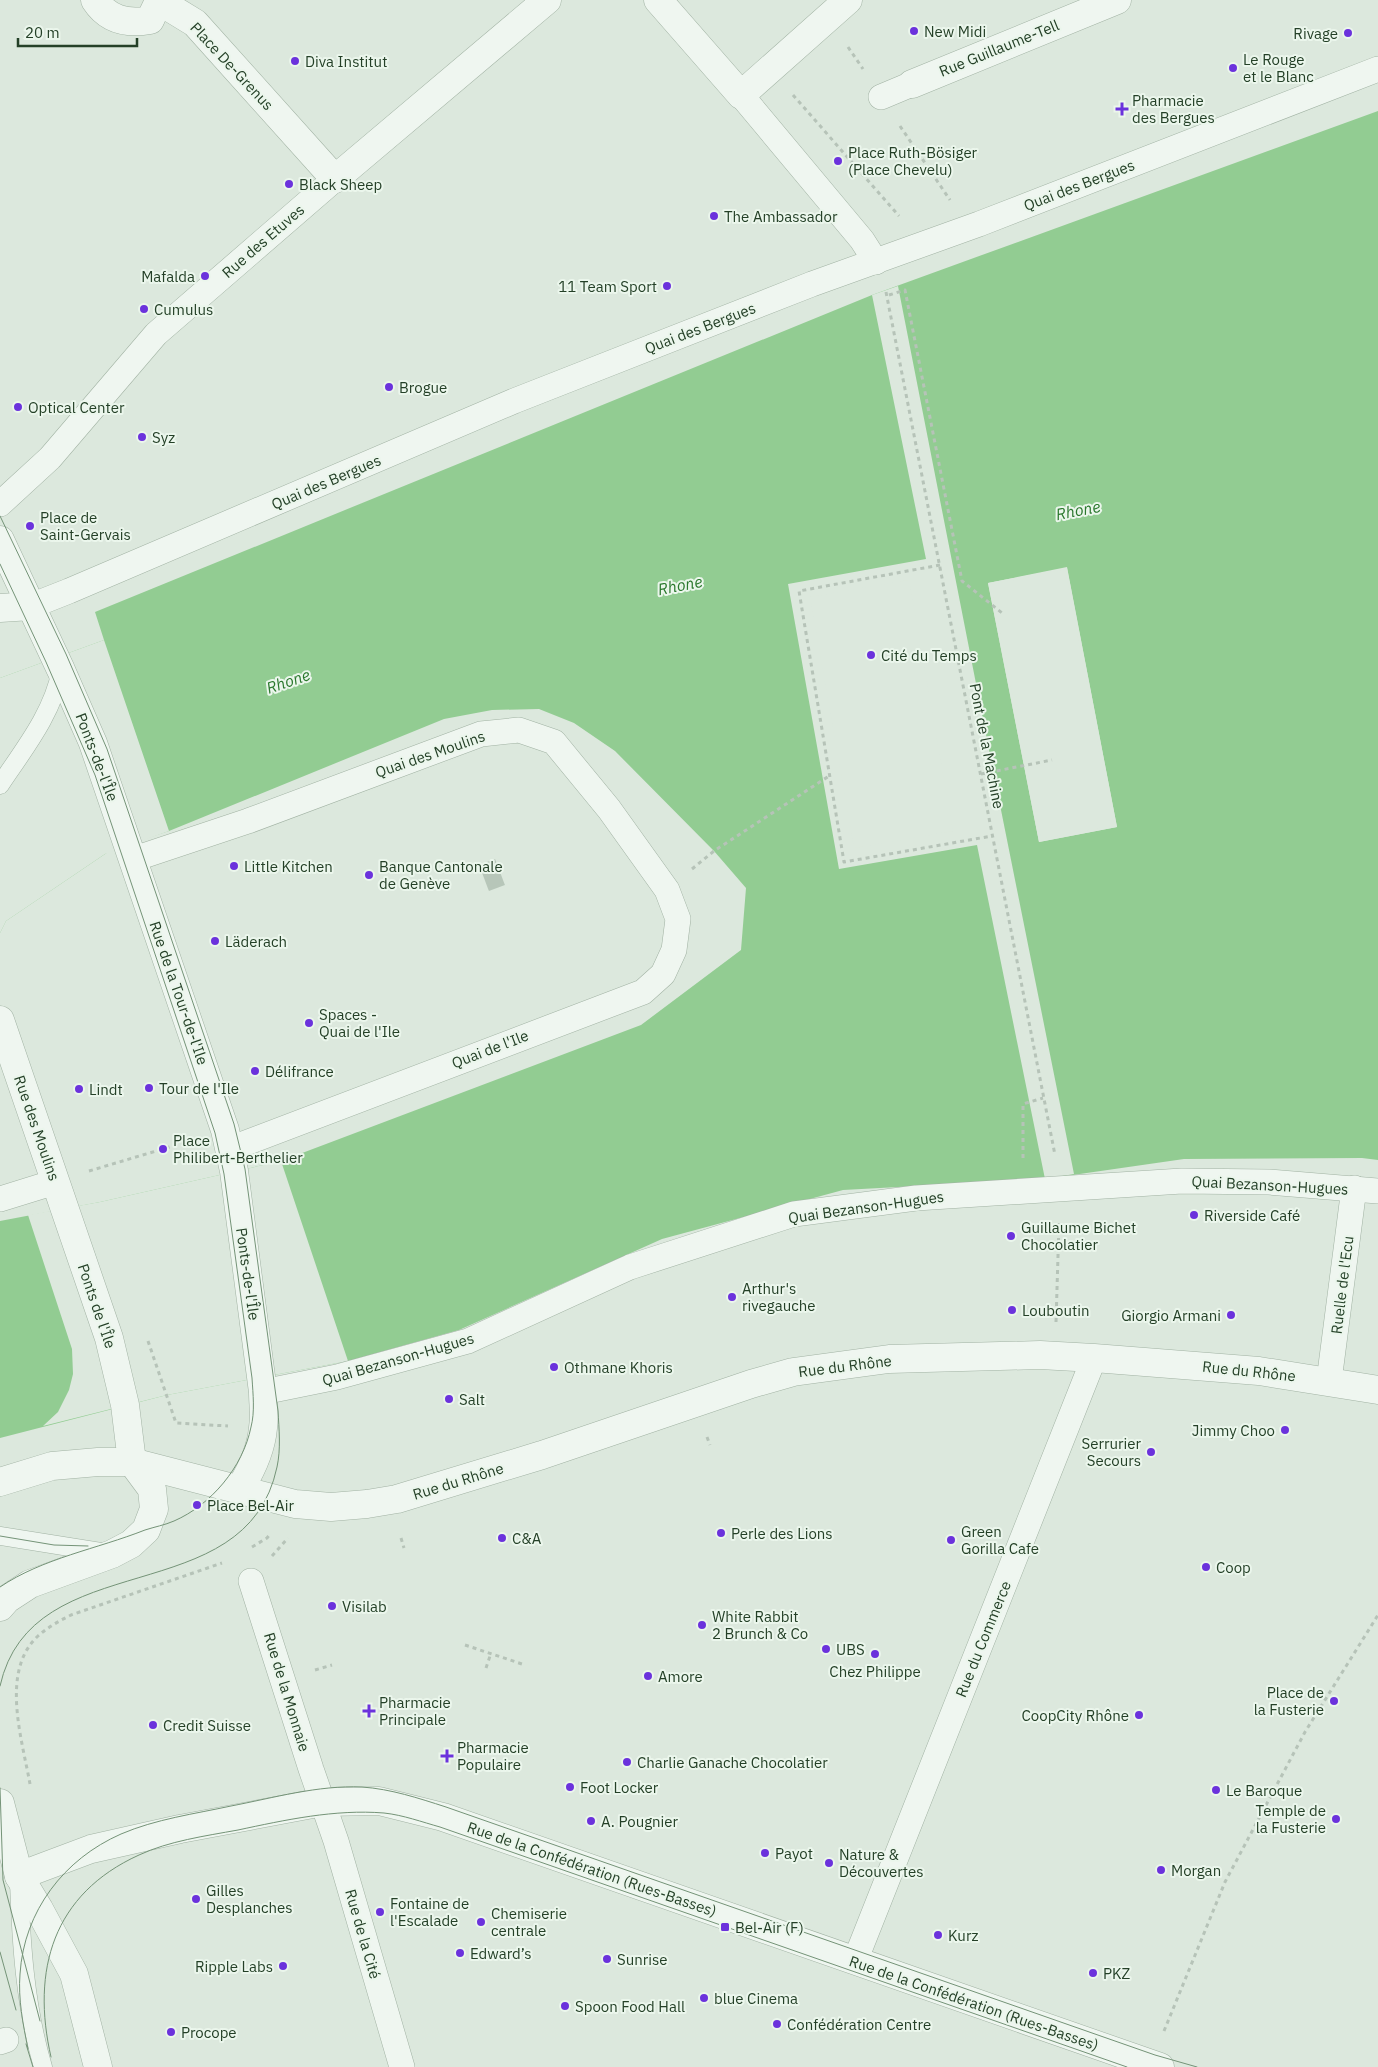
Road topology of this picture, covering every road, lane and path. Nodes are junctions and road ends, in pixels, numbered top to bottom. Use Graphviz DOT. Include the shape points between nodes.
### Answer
graph roads {
  1 [pos="95,0"];
  2 [pos="546,0"];
  3 [pos="658,0"];
  4 [pos="1117,0"];
  5 [pos="159,1"];
  6 [pos="844,4"];
  7 [pos="1378,69"];
  8 [pos="912,84"];
  9 [pos="788,89"];
  10 [pos="741,95"];
  11 [pos="881,97"];
  12 [pos="335,179"];
  13 [pos="904,223"];
  14 [pos="876,262"];
  15 [pos="886,290"];
  16 [pos="886,296"];
  17 [pos="0,504"];
  18 [pos="0,540"];
  19 [pos="940,566"];
  20 [pos="31,606"];
  21 [pos="0,608"];
  22 [pos="1002,613"];
  23 [pos="59,664"];
  24 [pos="1052,760"];
  25 [pos="981,774"];
  26 [pos="829,776"];
  27 [pos="0,785"];
  28 [pos="992,836"];
  29 [pos="714,851"];
  30 [pos="131,852"];
  31 [pos="666,890"];
  32 [pos="0,1020"];
  33 [pos="1042,1098"];
  34 [pos="201,1138"];
  35 [pos="1056,1158"];
  36 [pos="232,1160"];
  37 [pos="1022,1161"];
  38 [pos="84,1173"];
  39 [pos="55,1182"];
  40 [pos="1060,1189"];
  41 [pos="1366,1190"];
  42 [pos="0,1198"];
  43 [pos="64,1208"];
  44 [pos="1055,1328"];
  45 [pos="1094,1358"];
  46 [pos="1329,1381"];
  47 [pos="263,1384"];
  48 [pos="1378,1390"];
  49 [pos="167,1395"];
  50 [pos="231,1426"];
  51 [pos="708,1437"];
  52 [pos="710,1445"];
  53 [pos="132,1462"];
  54 [pos="0,1482"];
  55 [pos="239,1490"];
  56 [pos="295,1504"];
  57 [pos="0,1536"];
  58 [pos="401,1538"];
  59 [pos="251,1547"];
  60 [pos="404,1548"];
  61 [pos="112,1554"];
  62 [pos="226,1562"];
  63 [pos="252,1581"];
  64 [pos="0,1607"];
  65 [pos="1378,1615"];
  66 [pos="464,1645"];
  67 [pos="491,1653"];
  68 [pos="522,1664"];
  69 [pos="486,1668"];
  70 [pos="32,1792"];
  71 [pos="323,1802"];
  72 [pos="0,1803"];
  73 [pos="19,1876"];
  74 [pos="855,1961"];
  75 [pos="1154,2066"];
  76 [pos="43,2067"];
  77 [pos="98,2067"];
  78 [pos="402,2067"];
  1 -- 5 [label="street, Place De-Grenus" via="115,19 134,23 150,20"];
  2 -- 12 [label="street, Rue des Etuves"];
  3 -- 10 [label="street"];
  4 -- 8 [label="street, Rue Guillaume-Tell"];
  5 -- 12 [label="street, Place De-Grenus" via="195,23"];
  6 -- 10 [label="street"];
  7 -- 14 [label="street, Quai des Bergues"];
  8 -- 11 [label="street, Rue Guillaume-Tell"];
  9 -- 13 [label="path"];
  10 -- 14 [label="street" via="862,240"];
  12 -- 17 [label="street, Rue des Etuves" via="156,334 50,458"];
  14 -- 20 [label="street, Quai des Bergues" via="514,401"];
  15 -- 16 [label="path, Pont de la Machine"];
  16 -- 19 [label="path, Pont de la Machine"];
  16 -- 22 [label="path" via="905,290 962,581"];
  18 -- 20 [label="street"];
  19 -- 25 [label="path, Pont de la Machine"];
  19 -- 26 [label="path" via="799,591"];
  20 -- 21 [label="street"];
  20 -- 23 [label="street"];
  23 -- 27 [label="lane" via="58,688 48,711"];
  23 -- 30 [label="street, Ponts-de-l'Île" via="93,743"];
  24 -- 25 [label="path"];
  25 -- 28 [label="path, Pont de la Machine"];
  26 -- 28 [label="path" via="844,862"];
  26 -- 29 [label="path"];
  28 -- 33 [label="path, Pont de la Machine"];
  30 -- 31 [label="street, Quai des Moulins" via="248,821 481,734 519,730 554,742 610,809"];
  30 -- 36 [label="street, Rue de la Tour-de-l'Ile" via="225,1130"];
  31 -- 36 [label="street, Quai de l'Ile" via="678,919 674,950 663,974 643,992"];
  32 -- 39 [label="street, Rue des Moulins"];
  33 -- 35 [label="path, Pont de la Machine"];
  33 -- 37 [label="path" via="1023,1104"];
  34 -- 38 [label="path"];
  36 -- 47 [label="street, Ponts-de-l'Île"];
  39 -- 42 [label="street"];
  39 -- 43 [label="street, Rue des Moulins"];
  40 -- 41 [label="street, Quai Bezanson-Hugues" via="1182,1180 1269,1182"];
  40 -- 44 [label="path"];
  40 -- 47 [label="street, Quai Bezanson-Hugues" via="916,1198 794,1214 630,1267 468,1341 337,1377"];
  41 -- 46 [label="street, Ruelle de l'Ecu"];
  43 -- 53 [label="street, Ponts de l'Île" via="109,1338 125,1404"];
  45 -- 46 [label="street, Rue du Rhône" via="1259,1371"];
  45 -- 56 [label="street, Rue du Rhône" via="1040,1355 889,1360 793,1372 397,1499 331,1507"];
  45 -- 74 [label="street, Rue du Commerce"];
  46 -- 48 [label="street, Rue du Rhône"];
  47 -- 55 [label="street, Ponts-de-l'Île" via="263,1428 255,1462"];
  49 -- 50 [label="path" via="176,1423"];
  51 -- 52 [label="path"];
  53 -- 54 [label="street, Rue du Rhône" via="52,1466"];
  53 -- 55 [label="street, Rue du Rhône"];
  53 -- 61 [label="street" via="152,1489 154,1509 146,1530 131,1544"];
  55 -- 56 [label="street, Rue du Rhône"];
  56 -- 59 [label="path" via="267,1538"];
  56 -- 63 [label="path" via="290,1535"];
  57 -- 61 [label="lane"];
  58 -- 60 [label="path"];
  61 -- 64 [label="street" via="30,1584"];
  62 -- 70 [label="path" via="71,1615 37,1637 20,1664 15,1686"];
  63 -- 71 [label="street, Rue de la Monnaie"];
  65 -- 75 [label="path" via="1305,1732 1225,1882 1160,2039"];
  66 -- 67 [label="path"];
  67 -- 68 [label="path"];
  67 -- 69 [label="path"];
  71 -- 73 [label="street, Rue de la Confédération (Rues-Basses)" via="91,1849"];
  71 -- 74 [label="street, Rue de la Confédération (Rues-Basses)" via="379,1801 443,1817"];
  71 -- 78 [label="street, Rue de la Cité"];
  72 -- 73 [label="street"];
  73 -- 76 [label="lane" via="20,1934 32,2025"];
  73 -- 77 [label="street" via="74,1974"];
  74 -- 75 [label="street, Rue de la Confédération (Rues-Basses)"];
}
